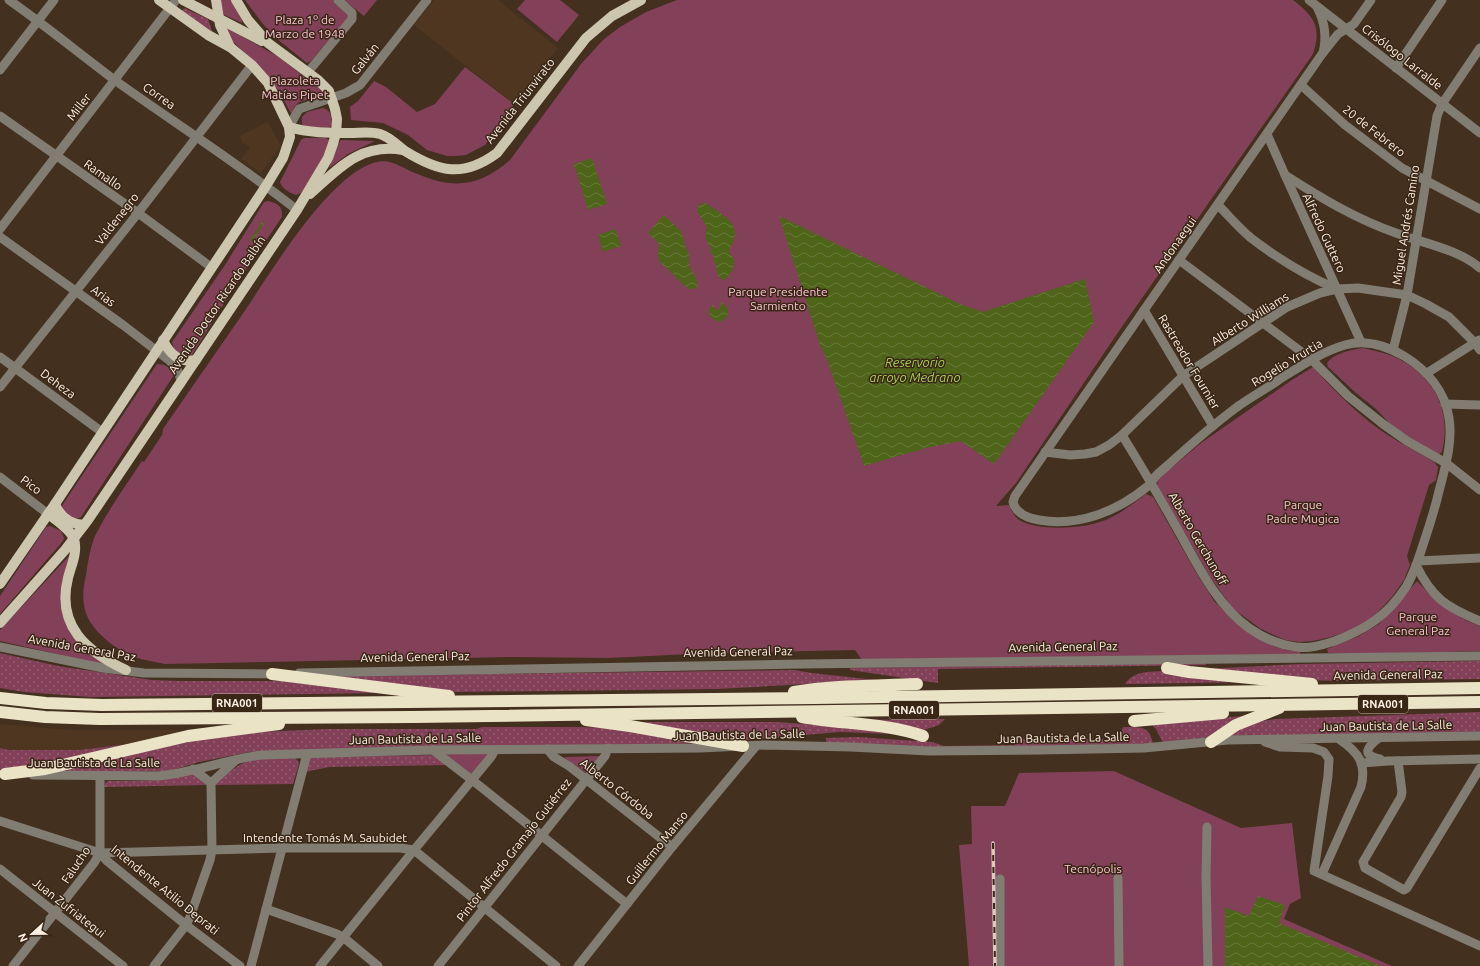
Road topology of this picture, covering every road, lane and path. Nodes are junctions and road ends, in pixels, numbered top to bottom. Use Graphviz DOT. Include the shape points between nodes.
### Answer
graph roads {
  1 [pos="9,0"];
  2 [pos="54,0"];
  3 [pos="159,0"];
  4 [pos="176,0"];
  5 [pos="183,0"];
  6 [pos="216,0"];
  7 [pos="236,0"];
  8 [pos="338,0"];
  9 [pos="427,0"];
  10 [pos="641,0"];
  11 [pos="1371,0"];
  12 [pos="1442,0"];
  13 [pos="1312,2"];
  14 [pos="170,8"];
  15 [pos="218,17"];
  16 [pos="38,21"];
  17 [pos="1346,29"];
  18 [pos="268,44"];
  19 [pos="230,47"];
  20 [pos="1480,48"];
  21 [pos="1322,54"];
  22 [pos="252,65"];
  23 [pos="1396,68"];
  24 [pos="0,70"];
  25 [pos="308,72"];
  26 [pos="115,80"];
  27 [pos="1301,85"];
  28 [pos="332,98"];
  29 [pos="1442,104"];
  30 [pos="0,116"];
  31 [pos="289,128"];
  32 [pos="336,133"];
  33 [pos="1480,133"];
  34 [pos="1267,134"];
  35 [pos="196,137"];
  36 [pos="404,150"];
  37 [pos="56,157"];
  38 [pos="1285,175"];
  39 [pos="1425,181"];
  40 [pos="266,186"];
  41 [pos="303,201"];
  42 [pos="1218,205"];
  43 [pos="1480,209"];
  44 [pos="296,210"];
  45 [pos="138,213"];
  46 [pos="0,229"];
  47 [pos="0,237"];
  48 [pos="1415,240"];
  49 [pos="1179,260"];
  50 [pos="1479,264"];
  51 [pos="211,268"];
  52 [pos="1337,289"];
  53 [pos="76,291"];
  54 [pos="1407,295"];
  55 [pos="1144,310"];
  56 [pos="1264,323"];
  57 [pos="164,340"];
  58 [pos="1361,342"];
  59 [pos="1478,344"];
  60 [pos="1393,350"];
  61 [pos="157,351"];
  62 [pos="0,357"];
  63 [pos="196,360"];
  64 [pos="1311,360"];
  65 [pos="15,367"];
  66 [pos="1427,373"];
  67 [pos="1183,376"];
  68 [pos="181,382"];
  69 [pos="0,387"];
  70 [pos="1445,404"];
  71 [pos="1480,405"];
  72 [pos="1213,426"];
  73 [pos="102,432"];
  74 [pos="1122,435"];
  75 [pos="1045,452"];
  76 [pos="1446,463"];
  77 [pos="0,477"];
  78 [pos="1152,483"];
  79 [pos="1480,490"];
  80 [pos="55,504"];
  81 [pos="1016,511"];
  82 [pos="48,514"];
  83 [pos="84,525"];
  84 [pos="74,538"];
  85 [pos="1480,558"];
  86 [pos="1417,563"];
  87 [pos="0,584"];
  88 [pos="1480,621"];
  89 [pos="0,623"];
  90 [pos="0,647"];
  91 [pos="1317,647"];
  92 [pos="1480,656"];
  93 [pos="1316,658"];
  94 [pos="1167,668"];
  95 [pos="126,670"];
  96 [pos="272,674"];
  97 [pos="917,684"];
  98 [pos="1480,688"];
  99 [pos="1353,690"];
  100 [pos="0,698"];
  101 [pos="766,698"];
  102 [pos="474,702"];
  103 [pos="1480,702"];
  104 [pos="1286,705"];
  105 [pos="0,712"];
  106 [pos="772,712"];
  107 [pos="541,715"];
  108 [pos="337,717"];
  109 [pos="1134,721"];
  110 [pos="923,736"];
  111 [pos="1480,736"];
  112 [pos="1379,738"];
  113 [pos="1339,739"];
  114 [pos="1258,740"];
  115 [pos="1211,742"];
  116 [pos="743,746"];
  117 [pos="756,746"];
  118 [pos="608,748"];
  119 [pos="548,749"];
  120 [pos="433,750"];
  121 [pos="495,750"];
  122 [pos="306,754"];
  123 [pos="237,759"];
  124 [pos="1480,759"];
  125 [pos="1388,761"];
  126 [pos="1398,761"];
  127 [pos="1362,763"];
  128 [pos="1480,768"];
  129 [pos="193,770"];
  130 [pos="3,774"];
  131 [pos="100,776"];
  132 [pos="586,779"];
  133 [pos="471,780"];
  134 [pos="211,783"];
  135 [pos="0,821"];
  136 [pos="1207,827"];
  137 [pos="541,836"];
  138 [pos="672,847"];
  139 [pos="282,848"];
  140 [pos="212,850"];
  141 [pos="414,850"];
  142 [pos="100,853"];
  143 [pos="0,868"];
  144 [pos="1318,873"];
  145 [pos="1118,878"];
  146 [pos="1000,879"];
  147 [pos="627,904"];
  148 [pos="485,907"];
  149 [pos="266,909"];
  150 [pos="55,913"];
  151 [pos="186,925"];
  152 [pos="343,937"];
  153 [pos="1480,946"];
  154 [pos="13,966"];
  155 [pos="122,966"];
  156 [pos="154,966"];
  157 [pos="240,966"];
  158 [pos="251,966"];
  159 [pos="320,966"];
  160 [pos="378,966"];
  161 [pos="438,966"];
  162 [pos="556,966"];
  163 [pos="578,966"];
  164 [pos="1000,966"];
  165 [pos="1119,966"];
  166 [pos="1208,966"];
  1 -- 16 [label="street, Correa"];
  2 -- 16 [label="street"];
  3 -- 14 [label="main road, Avenida Doctor Ricardo Balbín"];
  4 -- 14 [label="street, Miller"];
  5 -- 15 [label="main road"];
  6 -- 15 [label="main road"];
  7 -- 18 [label="main road, Avenida Doctor Ricardo Balbín" via="248,20"];
  8 -- 25 [label="street" via="352,13 352,18"];
  9 -- 28 [label="street, Galván" via="360,85"];
  10 -- 36 [label="main road, Avenida Triunvirato" via="612,16 586,38 497,153 487,160 464,169 451,170 437,168"];
  11 -- 17 [label="street, Andonaegui" via="1354,24"];
  12 -- 23 [label="street"];
  13 -- 17 [label="street, Crisólogo Larralde"];
  13 -- 21 [label="street" via="1320,12 1325,28"];
  14 -- 19 [label="main road, Avenida Doctor Ricardo Balbín"];
  14 -- 26 [label="street, Miller"];
  15 -- 18 [label="main road"];
  15 -- 19 [label="main road"];
  16 -- 24 [label="street"];
  16 -- 26 [label="street, Correa"];
  17 -- 21 [label="street, Andonaegui" via="1338,34"];
  17 -- 23 [label="street, Crisólogo Larralde"];
  18 -- 25 [label="main road, Avenida Doctor Ricardo Balbín"];
  19 -- 22 [label="main road, Avenida Doctor Ricardo Balbín"];
  20 -- 29 [label="street, Miguel Andrés Camino"];
  21 -- 27 [label="street, Andonaegui"];
  22 -- 31 [label="main road, Avenida Doctor Ricardo Balbín" via="268,83"];
  22 -- 35 [label="street, Valdenegro"];
  23 -- 29 [label="street, Crisólogo Larralde"];
  25 -- 28 [label="main road, Avenida Doctor Ricardo Balbín" via="325,86"];
  26 -- 35 [label="street, Correa"];
  26 -- 37 [label="street, Miller"];
  27 -- 34 [label="street, Andonaegui"];
  27 -- 39 [label="street, 20 de Febrero" via="1370,144 1402,168"];
  28 -- 31 [label="street, Galván" via="299,109"];
  28 -- 32 [label="main road, Avenida Doctor Ricardo Balbín" via="337,119"];
  29 -- 33 [label="street, Crisólogo Larralde"];
  29 -- 39 [label="street, Miguel Andrés Camino" via="1437,116"];
  30 -- 37 [label="street, Ramallo"];
  31 -- 32 [label="main road, Avenida Triunvirato"];
  31 -- 40 [label="main road, Avenida Doctor Ricardo Balbín" via="287,149"];
  32 -- 36 [label="main road, Avenida Triunvirato" via="379,134 389,138"];
  32 -- 41 [label="main road, Avenida Doctor Ricardo Balbín" via="331,151"];
  34 -- 38 [label="street, Alfredo Guttero"];
  34 -- 42 [label="street, Andonaegui"];
  35 -- 40 [label="street, Correa"];
  35 -- 45 [label="street, Valdenegro"];
  36 -- 41 [label="main road, Avenida Triunvirato" via="377,149 359,155 348,161"];
  37 -- 45 [label="street, Ramallo"];
  37 -- 46 [label="street, Miller"];
  38 -- 48 [label="street" via="1342,210"];
  38 -- 52 [label="street, Alfredo Guttero"];
  39 -- 43 [label="street, 20 de Febrero"];
  39 -- 48 [label="street, Miguel Andrés Camino"];
  40 -- 44 [label="street, Correa"];
  40 -- 51 [label="main road, Avenida Doctor Ricardo Balbín"];
  41 -- 44 [label="main road, Avenida Doctor Ricardo Balbín"];
  42 -- 49 [label="street, Andonaegui"];
  42 -- 52 [label="street" via="1250,237 1275,255 1318,281"];
  44 -- 63 [label="main road, Avenida Doctor Ricardo Balbín"];
  45 -- 51 [label="street, Ramallo"];
  45 -- 53 [label="street, Valdenegro"];
  47 -- 53 [label="street, Arias"];
  48 -- 50 [label="street"];
  48 -- 54 [label="street, Miguel Andrés Camino"];
  49 -- 55 [label="street, Andonaegui"];
  49 -- 56 [label="street"];
  51 -- 57 [label="main road, Avenida Doctor Ricardo Balbín"];
  52 -- 54 [label="street, Alberto Williams" via="1358,288"];
  52 -- 56 [label="street, Alberto Williams" via="1320,293 1287,308"];
  52 -- 58 [label="street, Alfredo Guttero"];
  53 -- 61 [label="street, Arias"];
  53 -- 65 [label="street, Valdenegro"];
  54 -- 59 [label="street, Alberto Williams" via="1449,317"];
  54 -- 60 [label="street, Miguel Andrés Camino"];
  55 -- 67 [label="street, Rastreador Fournier"];
  55 -- 75 [label="street, Andonaegui"];
  56 -- 64 [label="street"];
  56 -- 67 [label="street, Alberto Williams"];
  57 -- 61 [label="main road, Avenida Doctor Ricardo Balbín"];
  57 -- 63 [label="main road" via="170,352 176,357 182,360"];
  58 -- 60 [label="street, Rogelio Yrurtia"];
  58 -- 64 [label="street, Rogelio Yrurtia" via="1327,351"];
  59 -- 66 [label="street"];
  60 -- 66 [label="street, Rogelio Yrurtia"];
  61 -- 68 [label="street, Arias" via="176,367"];
  61 -- 73 [label="main road, Avenida Doctor Ricardo Balbín"];
  62 -- 65 [label="street, Deheza"];
  63 -- 68 [label="main road, Avenida Doctor Ricardo Balbín"];
  64 -- 72 [label="street, Rogelio Yrurtia" via="1238,406"];
  64 -- 76 [label="street" via="1348,396 1383,424"];
  65 -- 69 [label="street, Valdenegro"];
  65 -- 73 [label="street, Deheza"];
  66 -- 70 [label="street, Rogelio Yrurtia"];
  67 -- 72 [label="street, Rastreador Fournier"];
  67 -- 74 [label="street, Alberto Williams"];
  68 -- 83 [label="main road, Avenida Doctor Ricardo Balbín"];
  70 -- 71 [label="street"];
  70 -- 76 [label="street, Rogelio Yrurtia" via="1450,420"];
  72 -- 78 [label="street, Rogelio Yrurtia" via="1156,476"];
  73 -- 80 [label="main road, Avenida Doctor Ricardo Balbín"];
  74 -- 75 [label="street, Alberto Williams" via="1096,452 1070,455"];
  74 -- 78 [label="street, Alberto Gerchunoff"];
  75 -- 81 [label="street, Andonaegui" via="1012,502"];
  76 -- 79 [label="street"];
  76 -- 86 [label="street, Rogelio Yrurtia"];
  77 -- 82 [label="street, Pico"];
  78 -- 81 [label="street, Rogelio Yrurtia" via="1109,511 1068,522 1038,520"];
  78 -- 91 [label="street, Alberto Gerchunoff" via="1205,578 1232,614 1268,639 1296,647"];
  80 -- 82 [label="main road, Avenida Doctor Ricardo Balbín"];
  80 -- 83 [label="main road" via="61,515 71,523"];
  82 -- 84 [label="main road"];
  82 -- 87 [label="main road, Avenida Doctor Ricardo Balbín"];
  83 -- 84 [label="main road, Avenida Doctor Ricardo Balbín"];
  84 -- 89 [label="main road, Avenida Doctor Ricardo Balbín"];
  84 -- 95 [label="main road" via="75,555 66,594 70,621 79,638 90,649"];
  85 -- 86 [label="street"];
  86 -- 88 [label="street" via="1424,581 1440,600"];
  86 -- 91 [label="street, Alberto Gerchunoff" via="1405,589 1373,623 1356,633"];
  90 -- 95 [label="street, Avenida General Paz" via="103,668"];
  91 -- 93 [label="street"];
  92 -- 93 [label="street, Avenida General Paz"];
  93 -- 96 [label="street, Avenida General Paz"];
  94 -- 99 [label="highway"];
  95 -- 96 [label="street, Avenida General Paz" via="159,674"];
  96 -- 102 [label="highway" via="443,695"];
  97 -- 101 [label="highway" via="814,688"];
  98 -- 99 [label="highway, Avenida General Paz / RNA001"];
  99 -- 101 [label="highway, Avenida General Paz / RNA001"];
  100 -- 102 [label="highway, Avenida General Paz / RNA001" via="78,705"];
  101 -- 102 [label="highway, Avenida General Paz / RNA001"];
  103 -- 104 [label="highway, RNA001"];
  104 -- 106 [label="highway, RNA001"];
  104 -- 109 [label="highway"];
  104 -- 115 [label="highway" via="1236,726"];
  105 -- 108 [label="highway, RNA001" via="72,719"];
  106 -- 107 [label="highway, RNA001"];
  106 -- 110 [label="highway" via="912,732"];
  107 -- 108 [label="highway, RNA001"];
  107 -- 116 [label="highway" via="630,726"];
  108 -- 130 [label="highway" via="188,736 45,769"];
  111 -- 112 [label="street, Juan Bautista de La Salle"];
  112 -- 113 [label="street, Juan Bautista de La Salle"];
  112 -- 125 [label="street" via="1369,747 1369,756"];
  113 -- 114 [label="street, Juan Bautista de La Salle"];
  113 -- 127 [label="street" via="1351,747"];
  114 -- 115 [label="street, Juan Bautista de La Salle"];
  114 -- 144 [label="street" via="1280,747 1313,748 1324,752 1329,759"];
  115 -- 117 [label="street, Juan Bautista de La Salle" via="1144,748 943,751"];
  116 -- 117 [label="street, Juan Bautista de La Salle"];
  116 -- 118 [label="street, Juan Bautista de La Salle"];
  117 -- 138 [label="street, Guillermo Manso"];
  118 -- 119 [label="street, Juan Bautista de La Salle"];
  118 -- 132 [label="street, Pintor Alfredo Gramajo Gutiérrez" via="605,756"];
  119 -- 121 [label="street, Juan Bautista de La Salle"];
  119 -- 132 [label="street, Alberto Córdoba"];
  120 -- 121 [label="street, Juan Bautista de La Salle"];
  120 -- 122 [label="street, Juan Bautista de La Salle"];
  120 -- 133 [label="street"];
  121 -- 133 [label="street"];
  122 -- 123 [label="street, Juan Bautista de La Salle" via="262,755"];
  122 -- 139 [label="street"];
  123 -- 129 [label="street, Juan Bautista de La Salle"];
  123 -- 134 [label="street"];
  124 -- 126 [label="street"];
  125 -- 126 [label="street"];
  125 -- 127 [label="street"];
  126 -- 128 [label="street" via="1401,797 1363,865 1404,890"];
  127 -- 144 [label="street" via="1364,770 1361,787"];
  129 -- 131 [label="street, Juan Bautista de La Salle" via="158,776"];
  129 -- 134 [label="street"];
  130 -- 131 [label="street, Juan Bautista de La Salle"];
  131 -- 142 [label="street, Falucho"];
  132 -- 137 [label="street, Pintor Alfredo Gramajo Gutiérrez"];
  132 -- 138 [label="street, Alberto Córdoba"];
  133 -- 137 [label="street"];
  133 -- 141 [label="street"];
  134 -- 140 [label="street"];
  135 -- 142 [label="street, Intendente Atilio Deprati"];
  136 -- 166 [label="street"];
  137 -- 147 [label="street"];
  137 -- 148 [label="street, Pintor Alfredo Gramajo Gutiérrez"];
  138 -- 147 [label="street, Guillermo Manso"];
  139 -- 140 [label="street, Intendente Tomás M. Saubidet"];
  139 -- 141 [label="street, Intendente Tomás M. Saubidet"];
  139 -- 149 [label="street"];
  140 -- 142 [label="street, Intendente Tomás M. Saubidet"];
  140 -- 151 [label="street"];
  141 -- 148 [label="street, Intendente Tomás M. Saubidet"];
  141 -- 152 [label="street"];
  142 -- 150 [label="street, Falucho"];
  142 -- 151 [label="street, Intendente Atilio Deprati"];
  143 -- 150 [label="street, Juan Zufriategui"];
  144 -- 153 [label="street"];
  145 -- 165 [label="street"];
  146 -- 164 [label="street"];
  147 -- 163 [label="street, Guillermo Manso"];
  148 -- 161 [label="street, Pintor Alfredo Gramajo Gutiérrez"];
  148 -- 162 [label="street, Intendente Tomás M. Saubidet"];
  149 -- 152 [label="street"];
  149 -- 158 [label="street"];
  150 -- 154 [label="street, Falucho"];
  150 -- 155 [label="street, Juan Zufriategui"];
  151 -- 156 [label="street"];
  151 -- 157 [label="street, Intendente Atilio Deprati"];
  152 -- 159 [label="street"];
  152 -- 160 [label="street"];
}
